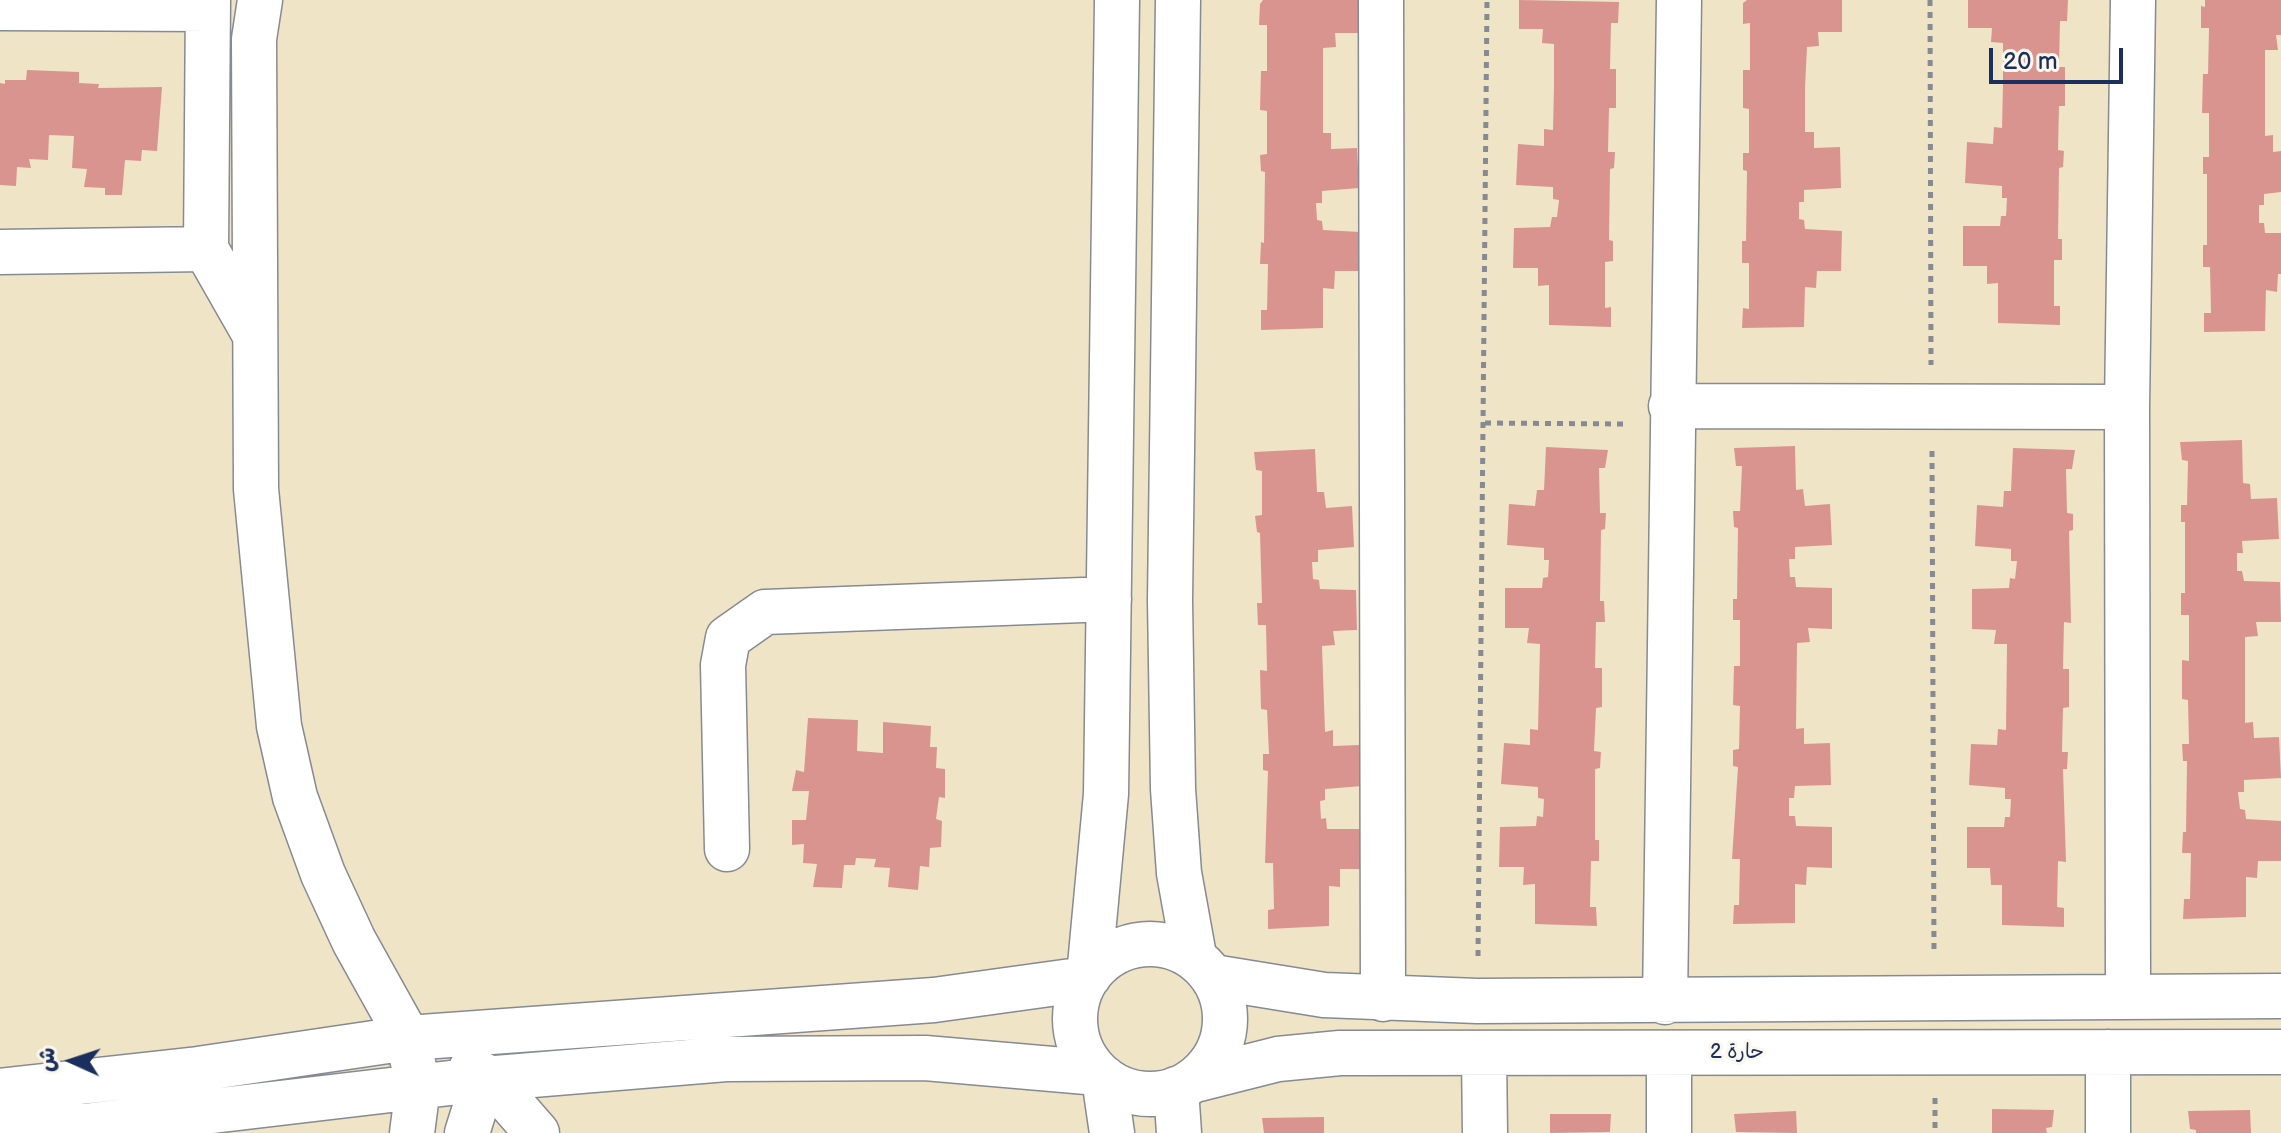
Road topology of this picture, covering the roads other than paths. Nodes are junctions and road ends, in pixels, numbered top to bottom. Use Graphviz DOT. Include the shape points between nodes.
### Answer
graph roads {
  1 [pos="260,0"];
  2 [pos="1117,0"];
  3 [pos="1178,0"];
  4 [pos="1381,0"];
  5 [pos="1679,0"];
  6 [pos="2133,0"];
  7 [pos="208,4"];
  8 [pos="0,8"];
  9 [pos="206,249"];
  10 [pos="0,252"];
  11 [pos="255,335"];
  12 [pos="2127,407"];
  13 [pos="1671,415"];
  14 [pos="1109,599"];
  15 [pos="727,849"];
  16 [pos="1203,966"];
  17 [pos="1088,977"];
  18 [pos="2281,996"];
  19 [pos="2128,997"];
  20 [pos="1383,999"];
  21 [pos="1665,1002"];
  22 [pos="408,1038"];
  23 [pos="2108,1052"];
  24 [pos="2281,1052"];
  25 [pos="1669,1053"];
  26 [pos="1484,1055"];
  27 [pos="1101,1076"];
  28 [pos="486,1078"];
  29 [pos="1186,1084"];
  30 [pos="418,1087"];
  31 [pos="0,1091"];
  32 [pos="0,1130"];
  33 [pos="412,1133"];
  34 [pos="467,1133"];
  35 [pos="537,1133"];
  36 [pos="1112,1133"];
  37 [pos="1179,1133"];
  38 [pos="1485,1133"];
  39 [pos="1669,1133"];
  40 [pos="2108,1133"];
  1 -- 11 [label="street" via="254,39"];
  2 -- 14 [label="street"];
  3 -- 16 [label="street" via="1170,600 1173,789 1179,873"];
  4 -- 20 [label="street"];
  5 -- 13 [label="street"];
  6 -- 12 [label="street"];
  7 -- 8 [label="street"];
  7 -- 9 [label="street"];
  9 -- 10 [label="street"];
  9 -- 11 [label="street"];
  11 -- 22 [label="street" via="256,489 279,726 295,797 323,874"];
  12 -- 13 [label="street"];
  12 -- 19 [label="street"];
  13 -- 21 [label="street"];
  14 -- 15 [label="street" via="765,612 728,638 723,665"];
  14 -- 17 [label="street" via="1106,794"];
  16 -- 17 [label="street" via="1166,945 1137,945 1110,956"];
  16 -- 20 [label="street" via="1324,995"];
  16 -- 29 [label="street" via="1222,994 1224,1031 1214,1058"];
  17 -- 22 [label="street" via="948,998"];
  17 -- 27 [label="street" via="1079,995 1076,1028 1087,1060"];
  18 -- 19 [label="street"];
  19 -- 21 [label="street"];
  20 -- 21 [label="street"];
  22 -- 28 [label="street"];
  22 -- 30 [label="street"];
  22 -- 31 [label="street"];
  23 -- 24 [label="street, حارة 2"];
  23 -- 25 [label="street, حارة 2"];
  23 -- 40 [label="street"];
  25 -- 26 [label="street, حارة 2"];
  25 -- 39 [label="street"];
  26 -- 29 [label="street, حارة 2" via="1308,1055"];
  26 -- 38 [label="street"];
  27 -- 28 [label="street" via="925,1058 742,1058"];
  27 -- 29 [label="street" via="1139,1093"];
  27 -- 36 [label="street"];
  28 -- 30 [label="street"];
  28 -- 34 [label="street"];
  28 -- 35 [label="street"];
  29 -- 37 [label="street"];
  30 -- 32 [label="street" via="84,1126"];
  30 -- 33 [label="street"];
}
